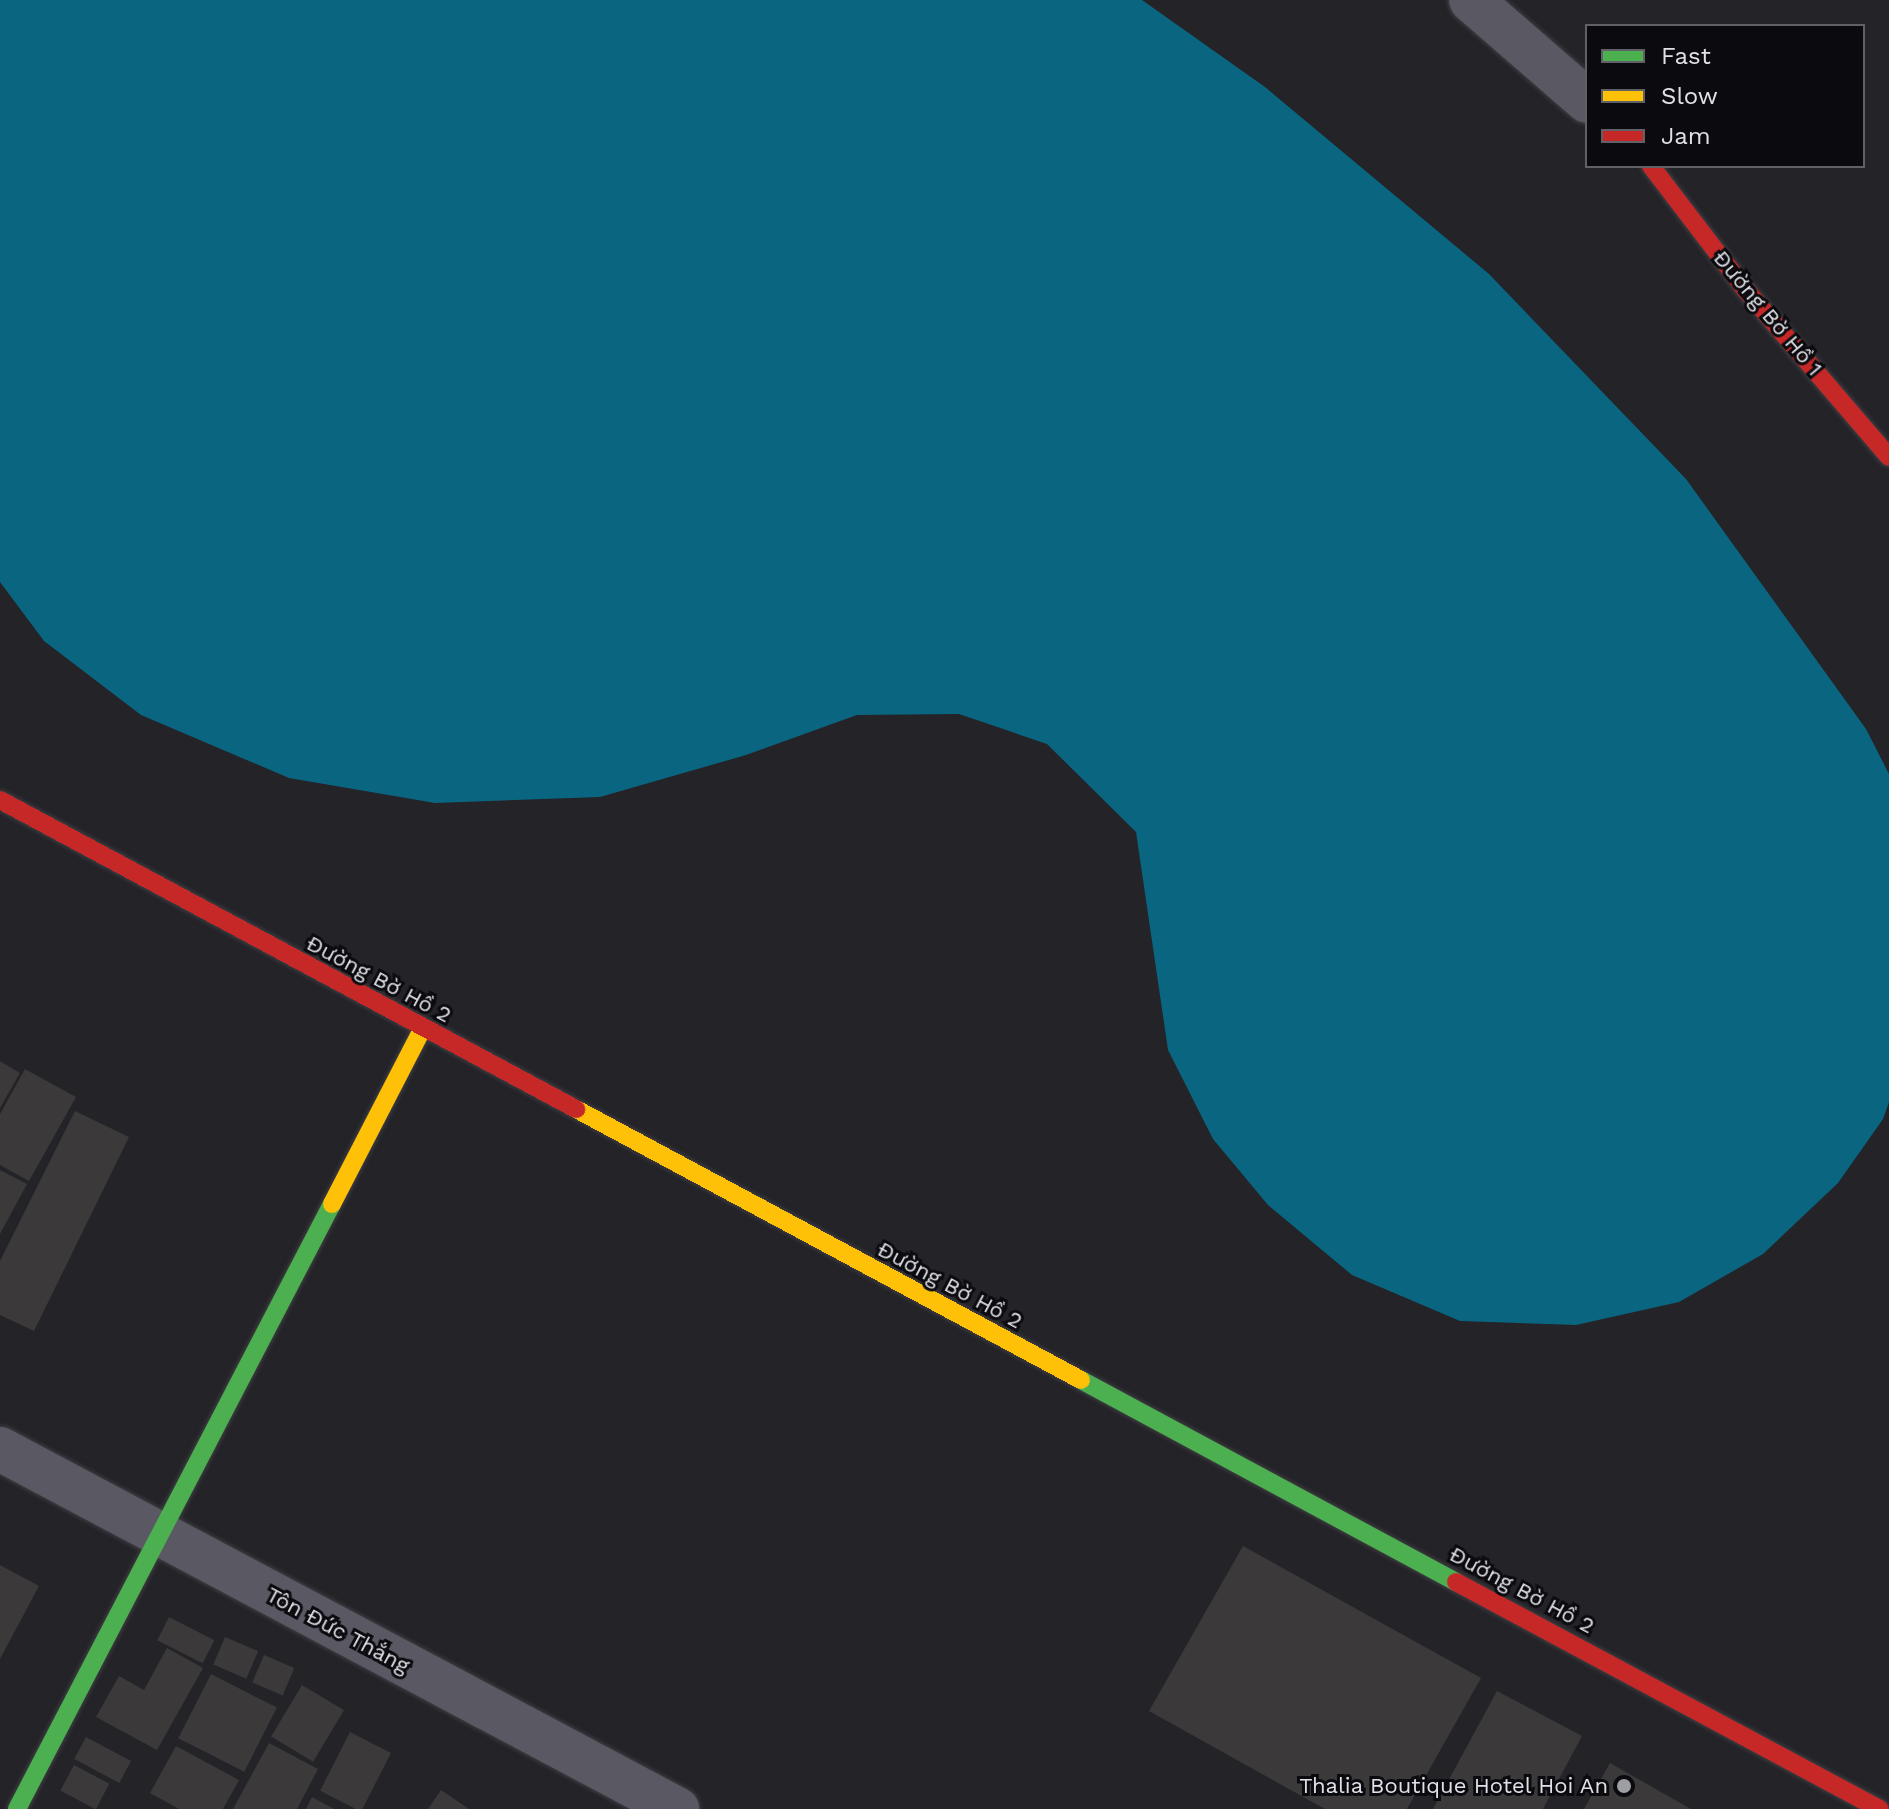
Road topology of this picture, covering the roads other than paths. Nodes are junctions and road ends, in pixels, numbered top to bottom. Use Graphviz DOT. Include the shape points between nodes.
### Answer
graph roads {
  1 [pos="1471,0"];
  2 [pos="1585,99"];
  3 [pos="1653,168"];
  4 [pos="1889,457"];
  5 [pos="0,800"];
  6 [pos="422,1030"];
  7 [pos="0,1449"];
  8 [pos="162,1538"];
  9 [pos="17,1809"];
  10 [pos="677,1809"];
  11 [pos="1880,1809"];
  1 -- 2 [label="street"];
  3 -- 4 [label="street, Đường Bờ Hồ 1" via="1745,289"];
  5 -- 6 [label="street, Đường Bờ Hồ 2"];
  6 -- 8 [label="street"];
  6 -- 11 [label="street, Đường Bờ Hồ 2"];
  7 -- 8 [label="street, Tôn Đức Thắng"];
  8 -- 9 [label="street"];
  8 -- 10 [label="street, Tôn Đức Thắng"];
}
